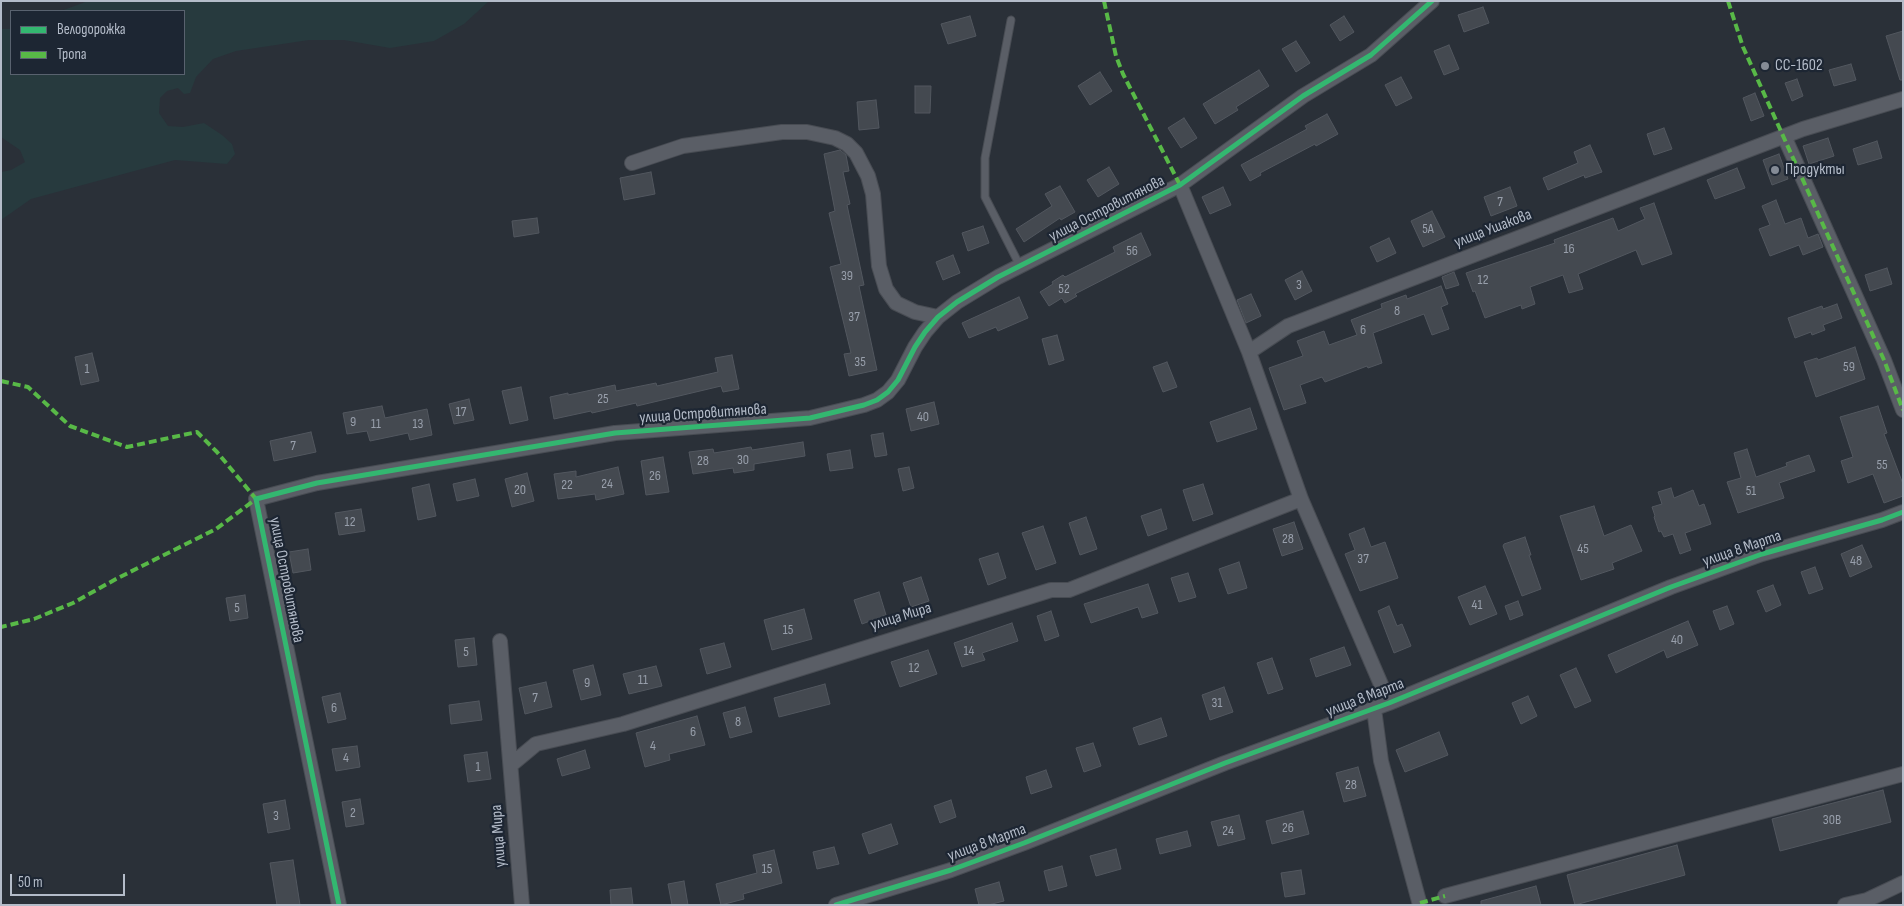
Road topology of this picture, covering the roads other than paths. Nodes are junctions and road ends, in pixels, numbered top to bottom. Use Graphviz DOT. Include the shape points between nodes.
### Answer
graph roads {
  1 [pos="1432,1"];
  2 [pos="1011,20"];
  3 [pos="1903,99"];
  4 [pos="1784,136"];
  5 [pos="632,163"];
  6 [pos="1180,185"];
  7 [pos="1020,266"];
  8 [pos="938,317"];
  9 [pos="1249,352"];
  10 [pos="1903,410"];
  11 [pos="1301,499"];
  12 [pos="1903,512"];
  13 [pos="500,641"];
  14 [pos="1390,703"];
  15 [pos="1374,709"];
  16 [pos="512,764"];
  17 [pos="1903,774"];
  18 [pos="1903,883"];
  19 [pos="1445,896"];
  20 [pos="339,905"];
  21 [pos="522,905"];
  22 [pos="836,905"];
  23 [pos="1420,905"];
  24 [pos="1845,905"];
  1 -- 6 [label="street, улица Островитянова" via="1371,55 1296,101"];
  2 -- 7 [label="lane" via="985,158 985,197"];
  3 -- 4 [label="street, улица Ушакова"];
  4 -- 9 [label="street, улица Ушакова" via="1288,326"];
  4 -- 10 [label="street"];
  5 -- 8 [label="street" via="683,146 782,132 807,132 847,144 856,152 873,194 879,266 886,290 896,303 915,312"];
  6 -- 7 [label="street, улица Островитянова"];
  6 -- 9 [label="street"];
  7 -- 8 [label="street, улица Островитянова" via="978,288"];
  8 -- 20 [label="street, улица Островитянова" via="915,347 898,380 888,392 864,406 810,418 615,433 317,483 256,499"];
  9 -- 11 [label="street"];
  11 -- 14 [label="street"];
  11 -- 16 [label="street, улица Мира" via="1069,590 1042,592 623,724 536,744"];
  12 -- 14 [label="street, улица 8 Марта" via="1762,554"];
  13 -- 16 [label="street, улица Мира"];
  14 -- 15 [label="street, улица 8 Марта"];
  15 -- 22 [label="street, улица 8 Марта" via="1225,763 1015,847"];
  15 -- 23 [label="street" via="1381,761"];
  16 -- 21 [label="street, улица Мира"];
  17 -- 19 [label="street"];
  18 -- 24 [label="street" via="1867,900"];
}
